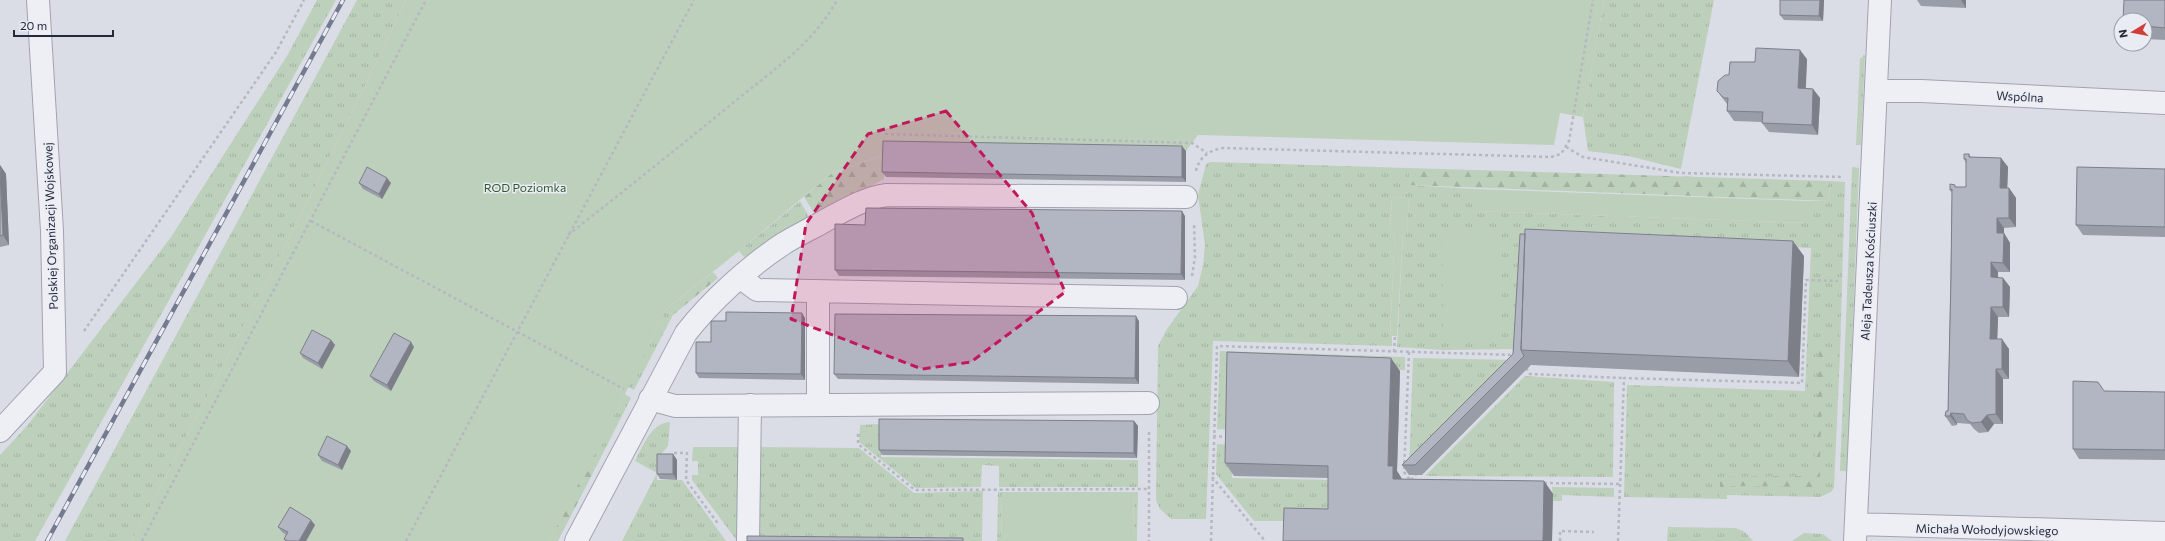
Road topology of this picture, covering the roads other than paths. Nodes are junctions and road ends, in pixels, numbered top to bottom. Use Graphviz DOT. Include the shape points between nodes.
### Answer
graph roads {
  1 [pos="38,0"];
  2 [pos="1880,0"];
  3 [pos="1876,91"];
  4 [pos="2165,103"];
  5 [pos="1190,197"];
  6 [pos="741,278"];
  7 [pos="818,292"];
  8 [pos="1176,298"];
  9 [pos="650,399"];
  10 [pos="1148,403"];
  11 [pos="818,404"];
  12 [pos="750,405"];
  13 [pos="0,431"];
  14 [pos="1856,532"];
  15 [pos="2165,533"];
  16 [pos="576,541"];
  17 [pos="748,541"];
  1 -- 13 [label="street, Polskiej Organizacji Wojskowej" via="52,231 55,372"];
  2 -- 3 [label="street, Aleja Tadeusza Kościuszki"];
  3 -- 4 [label="street, Wspólna"];
  3 -- 14 [label="street, Aleja Tadeusza Kościuszki"];
  5 -- 6 [label="street" via="873,197 784,243 762,258"];
  6 -- 7 [label="street" via="757,290"];
  6 -- 9 [label="street" via="709,307 686,333"];
  7 -- 8 [label="street"];
  7 -- 11 [label="street"];
  9 -- 12 [label="street" via="675,406"];
  9 -- 16 [label="street"];
  10 -- 11 [label="street"];
  11 -- 12 [label="street"];
  12 -- 17 [label="street"];
  14 -- 15 [label="street, Michała Wołodyjowskiego"];
}
